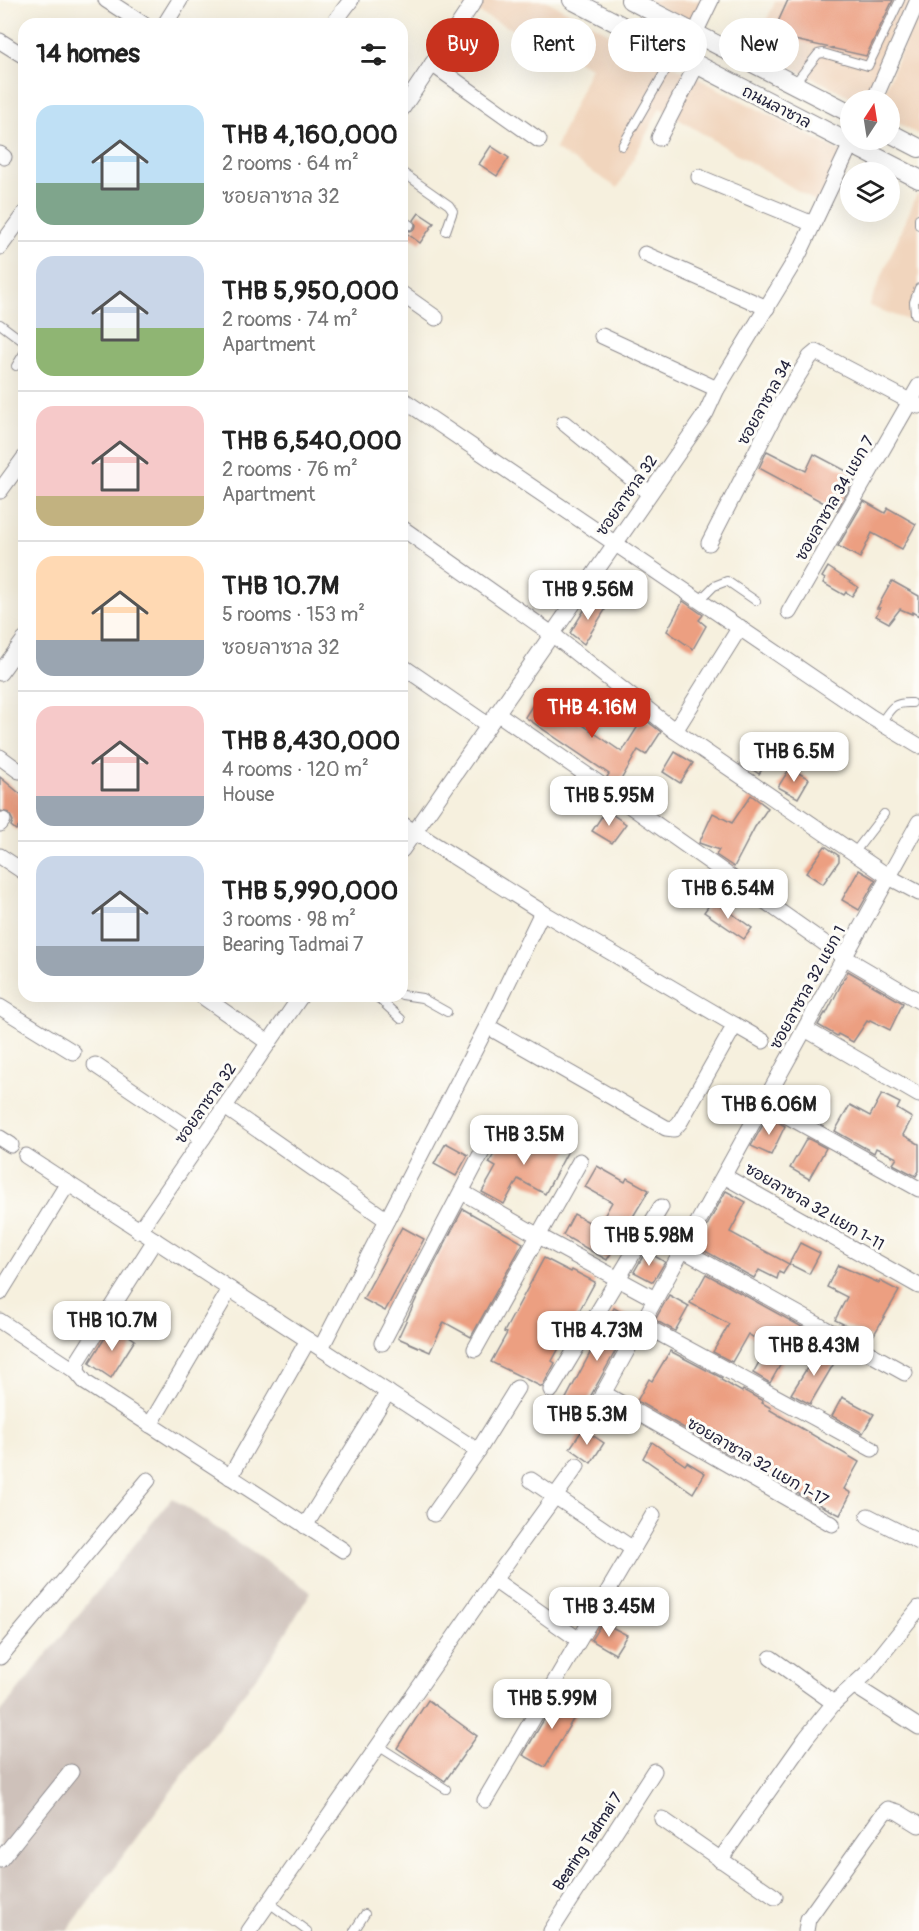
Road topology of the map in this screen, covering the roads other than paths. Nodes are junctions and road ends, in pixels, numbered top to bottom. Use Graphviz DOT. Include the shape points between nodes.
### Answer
graph roads {
  1 [pos="106,0"];
  2 [pos="180,0"];
  3 [pos="351,0"];
  4 [pos="475,0"];
  5 [pos="572,0"];
  6 [pos="630,0"];
  7 [pos="711,0"];
  8 [pos="900,0"];
  9 [pos="918,0"];
  10 [pos="134,18"];
  11 [pos="169,18"];
  12 [pos="338,18"];
  13 [pos="463,18"];
  14 [pos="665,18"];
  15 [pos="702,18"];
  16 [pos="608,19"];
  17 [pos="707,39"];
  18 [pos="0,40"];
  19 [pos="18,52"];
  20 [pos="707,69"];
  21 [pos="427,72"];
  22 [pos="443,72"];
  23 [pos="664,72"];
  24 [pos="693,72"];
  25 [pos="795,83"];
  26 [pos="878,90"];
  27 [pos="408,100"];
  28 [pos="840,108"];
  29 [pos="840,136"];
  30 [pos="659,138"];
  31 [pos="900,138"];
  32 [pos="539,140"];
  33 [pos="622,146"];
  34 [pos="919,148"];
  35 [pos="849,150"];
  36 [pos="868,150"];
  37 [pos="408,176"];
  38 [pos="699,177"];
  39 [pos="919,178"];
  40 [pos="919,218"];
  41 [pos="18,222"];
  42 [pos="813,224"];
  43 [pos="919,225"];
  44 [pos="446,231"];
  45 [pos="0,247"];
  46 [pos="645,254"];
  47 [pos="919,288"];
  48 [pos="408,298"];
  49 [pos="767,308"];
  50 [pos="919,315"];
  51 [pos="436,318"];
  52 [pos="0,324"];
  53 [pos="602,336"];
  54 [pos="18,338"];
  55 [pos="18,362"];
  56 [pos="16,366"];
  57 [pos="919,386"];
  58 [pos="717,390"];
  59 [pos="408,403"];
  60 [pos="914,404"];
  61 [pos="564,423"];
  62 [pos="18,466"];
  63 [pos="0,491"];
  64 [pos="649,493"];
  65 [pos="408,532"];
  66 [pos="614,543"];
  67 [pos="710,543"];
  68 [pos="700,600"];
  69 [pos="756,601"];
  70 [pos="789,612"];
  71 [pos="740,627"];
  72 [pos="552,634"];
  73 [pos="18,651"];
  74 [pos="408,670"];
  75 [pos="0,672"];
  76 [pos="912,703"];
  77 [pos="492,719"];
  78 [pos="881,723"];
  79 [pos="675,732"];
  80 [pos="919,746"];
  81 [pos="0,757"];
  82 [pos="18,770"];
  83 [pos="610,791"];
  84 [pos="626,803"];
  85 [pos="884,814"];
  86 [pos="919,822"];
  87 [pos="408,829"];
  88 [pos="854,853"];
  89 [pos="0,856"];
  90 [pos="18,868"];
  91 [pos="888,877"];
  92 [pos="919,893"];
  93 [pos="542,912"];
  94 [pos="844,957"];
  95 [pos="408,996"];
  96 [pos="919,1001"];
  97 [pos="210,1002"];
  98 [pos="297,1002"];
  99 [pos="383,1002"];
  100 [pos="0,1007"];
  101 [pos="447,1012"];
  102 [pos="401,1019"];
  103 [pos="487,1026"];
  104 [pos="735,1026"];
  105 [pos="805,1029"];
  106 [pos="762,1041"];
  107 [pos="268,1043"];
  108 [pos="73,1052"];
  109 [pos="95,1065"];
  110 [pos="919,1095"];
  111 [pos="764,1103"];
  112 [pos="225,1107"];
  113 [pos="495,1127"];
  114 [pos="203,1138"];
  115 [pos="26,1156"];
  116 [pos="580,1161"];
  117 [pos="724,1176"];
  118 [pos="68,1183"];
  119 [pos="919,1189"];
  120 [pos="462,1192"];
  121 [pos="661,1207"];
  122 [pos="387,1220"];
  123 [pos="139,1231"];
  124 [pos="537,1235"];
  125 [pos="155,1240"];
  126 [pos="683,1250"];
  127 [pos="619,1280"];
  128 [pos="919,1286"];
  129 [pos="230,1289"];
  130 [pos="0,1293"];
  131 [pos="656,1299"];
  132 [pos="0,1321"];
  133 [pos="642,1324"];
  134 [pos="382,1343"];
  135 [pos="314,1344"];
  136 [pos="476,1349"];
  137 [pos="76,1372"];
  138 [pos="905,1373"];
  139 [pos="517,1388"];
  140 [pos="550,1390"];
  141 [pos="387,1392"];
  142 [pos="603,1393"];
  143 [pos="588,1421"];
  144 [pos="150,1425"];
  145 [pos="872,1449"];
  146 [pos="478,1451"];
  147 [pos="577,1466"];
  148 [pos="230,1477"];
  149 [pos="147,1480"];
  150 [pos="531,1480"];
  151 [pos="555,1496"];
  152 [pos="434,1514"];
  153 [pos="653,1515"];
  154 [pos="868,1516"];
  155 [pos="832,1524"];
  156 [pos="305,1526"];
  157 [pos="919,1542"];
  158 [pos="633,1549"];
  159 [pos="344,1550"];
  160 [pos="494,1580"];
  161 [pos="919,1608"];
  162 [pos="579,1640"];
  163 [pos="0,1657"];
  164 [pos="771,1658"];
  165 [pos="854,1685"];
  166 [pos="834,1703"];
  167 [pos="919,1727"];
  168 [pos="378,1746"];
  169 [pos="654,1771"];
  170 [pos="71,1772"];
  171 [pos="446,1790"];
  172 [pos="485,1800"];
  173 [pos="662,1819"];
  174 [pos="919,1825"];
  175 [pos="0,1860"];
  176 [pos="720,1860"];
  177 [pos="775,1897"];
  178 [pos="268,1902"];
  179 [pos="365,1914"];
  180 [pos="249,1931"];
  181 [pos="307,1931"];
  182 [pos="354,1931"];
  183 [pos="551,1931"];
  184 [pos="806,1931"];
  1 -- 10 [label="street"];
  2 -- 11 [label="street"];
  3 -- 12 [label="street"];
  4 -- 13 [label="street"];
  5 -- 16 [label="street, ถนนลาซาล"];
  6 -- 14 [label="street, ถนนลาซาล"];
  7 -- 15 [label="street"];
  8 -- 25 [label="lane" via="868,66 818,54"];
  9 -- 26 [label="street"];
  17 -- 25 [label="street, ถนนลาซาล"];
  18 -- 19 [label="street"];
  20 -- 29 [label="street, ถนนลาซาล"];
  21 -- 27 [label="street"];
  22 -- 32 [label="street"];
  23 -- 33 [label="lane"];
  24 -- 30 [label="street"];
  25 -- 28 [label="street, ถนนลาซาล"];
  31 -- 34 [label="street"];
  35 -- 42 [label="street, ซอยลาซาล 32"];
  36 -- 39 [label="street, ถนนลาซาล"];
  37 -- 44 [label="lane" via="449,205 453,211"];
  38 -- 42 [label="street"];
  40 -- 43 [label="lane"];
  41 -- 45 [label="street"];
  42 -- 49 [label="street, ซอยลาซาล 32"];
  46 -- 49 [label="street"];
  47 -- 50 [label="lane" via="914,302 915,314"];
  48 -- 51 [label="street"];
  49 -- 58 [label="street, ซอยลาซาล 32"];
  52 -- 54 [label="lane"];
  53 -- 58 [label="street"];
  55 -- 56 [label="lane"];
  57 -- 60 [label="street, ซอยลาซาล 34 แยก 7"];
  58 -- 64 [label="street, ซอยลาซาล 32" via="706,413"];
  59 -- 66 [label="street"];
  60 -- 67 [label="street, ซอยลาซาล 34" via="819,353 814,354 781,403"];
  60 -- 70 [label="street, ซอยลาซาล 34 แยก 7"];
  61 -- 64 [label="street"];
  62 -- 63 [label="street"];
  64 -- 66 [label="street, ซอยลาซาล 32"];
  65 -- 72 [label="street"];
  66 -- 68 [label="street"];
  66 -- 72 [label="street, ซอยลาซาล 32"];
  68 -- 69 [label="lane" via="714,586 727,581"];
  68 -- 71 [label="street"];
  71 -- 78 [label="street"];
  71 -- 79 [label="street"];
  72 -- 77 [label="street, ซอยลาซาล 32"];
  72 -- 79 [label="street"];
  73 -- 75 [label="street"];
  74 -- 77 [label="street"];
  76 -- 78 [label="lane" via="899,702"];
  77 -- 83 [label="street"];
  77 -- 87 [label="street, ซอยลาซาล 32"];
  78 -- 80 [label="street"];
  79 -- 88 [label="street"];
  81 -- 82 [label="street"];
  84 -- 94 [label="street"];
  85 -- 88 [label="lane"];
  86 -- 91 [label="street, ซอยลาซาล 32 แยก 1"];
  87 -- 93 [label="street"];
  88 -- 91 [label="street"];
  89 -- 90 [label="street"];
  91 -- 92 [label="street"];
  91 -- 94 [label="street, ซอยลาซาล 32 แยก 1"];
  93 -- 103 [label="street"];
  93 -- 104 [label="street"];
  94 -- 96 [label="street"];
  94 -- 105 [label="street, ซอยลาซาล 32 แยก 1"];
  95 -- 101 [label="lane" via="422,998"];
  97 -- 107 [label="street"];
  98 -- 107 [label="street, ซอยลาซาล 32"];
  99 -- 102 [label="lane"];
  100 -- 108 [label="street"];
  103 -- 104 [label="street" via="674,1129"];
  103 -- 122 [label="street"];
  104 -- 106 [label="street"];
  105 -- 110 [label="street"];
  105 -- 111 [label="street, ซอยลาซาล 32 แยก 1"];
  107 -- 112 [label="street, ซอยลาซาล 32"];
  109 -- 114 [label="street"];
  111 -- 117 [label="street, ซอยลาซาล 32 แยก 1"];
  111 -- 119 [label="street"];
  112 -- 114 [label="street, ซอยลาซาล 32"];
  112 -- 122 [label="street"];
  113 -- 120 [label="street"];
  114 -- 123 [label="street, ซอยลาซาล 32"];
  115 -- 118 [label="street"];
  116 -- 124 [label="street"];
  117 -- 126 [label="street, ซอยลาซาล 32 แยก 1"];
  117 -- 128 [label="street, ซอยลาซาล 32 แยก 1-11"];
  118 -- 123 [label="street"];
  118 -- 130 [label="street"];
  120 -- 124 [label="street"];
  120 -- 134 [label="street"];
  121 -- 127 [label="street"];
  122 -- 135 [label="street"];
  123 -- 125 [label="street"];
  124 -- 127 [label="street"];
  124 -- 136 [label="street"];
  125 -- 129 [label="street"];
  125 -- 137 [label="street" via="78,1360"];
  126 -- 131 [label="street, ซอยลาซาล 32 แยก 1"];
  126 -- 138 [label="street"];
  127 -- 131 [label="street"];
  127 -- 140 [label="street"];
  129 -- 135 [label="street"];
  129 -- 144 [label="street"];
  131 -- 133 [label="street, ซอยลาซาล 32 แยก 1"];
  132 -- 137 [label="street"];
  133 -- 142 [label="street, ซอยลาซาล 32 แยก 1"];
  133 -- 145 [label="street"];
  135 -- 141 [label="street"];
  135 -- 148 [label="street"];
  137 -- 144 [label="street" via="86,1383"];
  139 -- 146 [label="street"];
  141 -- 146 [label="street"];
  141 -- 156 [label="street"];
  142 -- 143 [label="street, ซอยลาซาล 32 แยก 1"];
  142 -- 155 [label="street, ซอยลาซาล 32 แยก 1-17"];
  144 -- 148 [label="street"];
  146 -- 152 [label="street"];
  147 -- 151 [label="street"];
  148 -- 156 [label="street"];
  149 -- 163 [label="street"];
  150 -- 151 [label="street"];
  151 -- 158 [label="street"];
  151 -- 160 [label="street"];
  153 -- 158 [label="street"];
  154 -- 157 [label="street"];
  156 -- 159 [label="street"];
  158 -- 162 [label="street"];
  160 -- 162 [label="street"];
  160 -- 168 [label="street"];
  161 -- 165 [label="street"];
  162 -- 172 [label="street"];
  164 -- 166 [label="street"];
  165 -- 166 [label="street"];
  165 -- 167 [label="street"];
  166 -- 176 [label="street"];
  168 -- 171 [label="lane"];
  168 -- 178 [label="street"];
  169 -- 183 [label="street, Bearing Tadmai 7"];
  170 -- 175 [label="street"];
  173 -- 176 [label="street"];
  174 -- 184 [label="street" via="888,1809 808,1919"];
  176 -- 177 [label="street"];
  178 -- 180 [label="street"];
  178 -- 181 [label="lane"];
  179 -- 182 [label="lane"];
}
